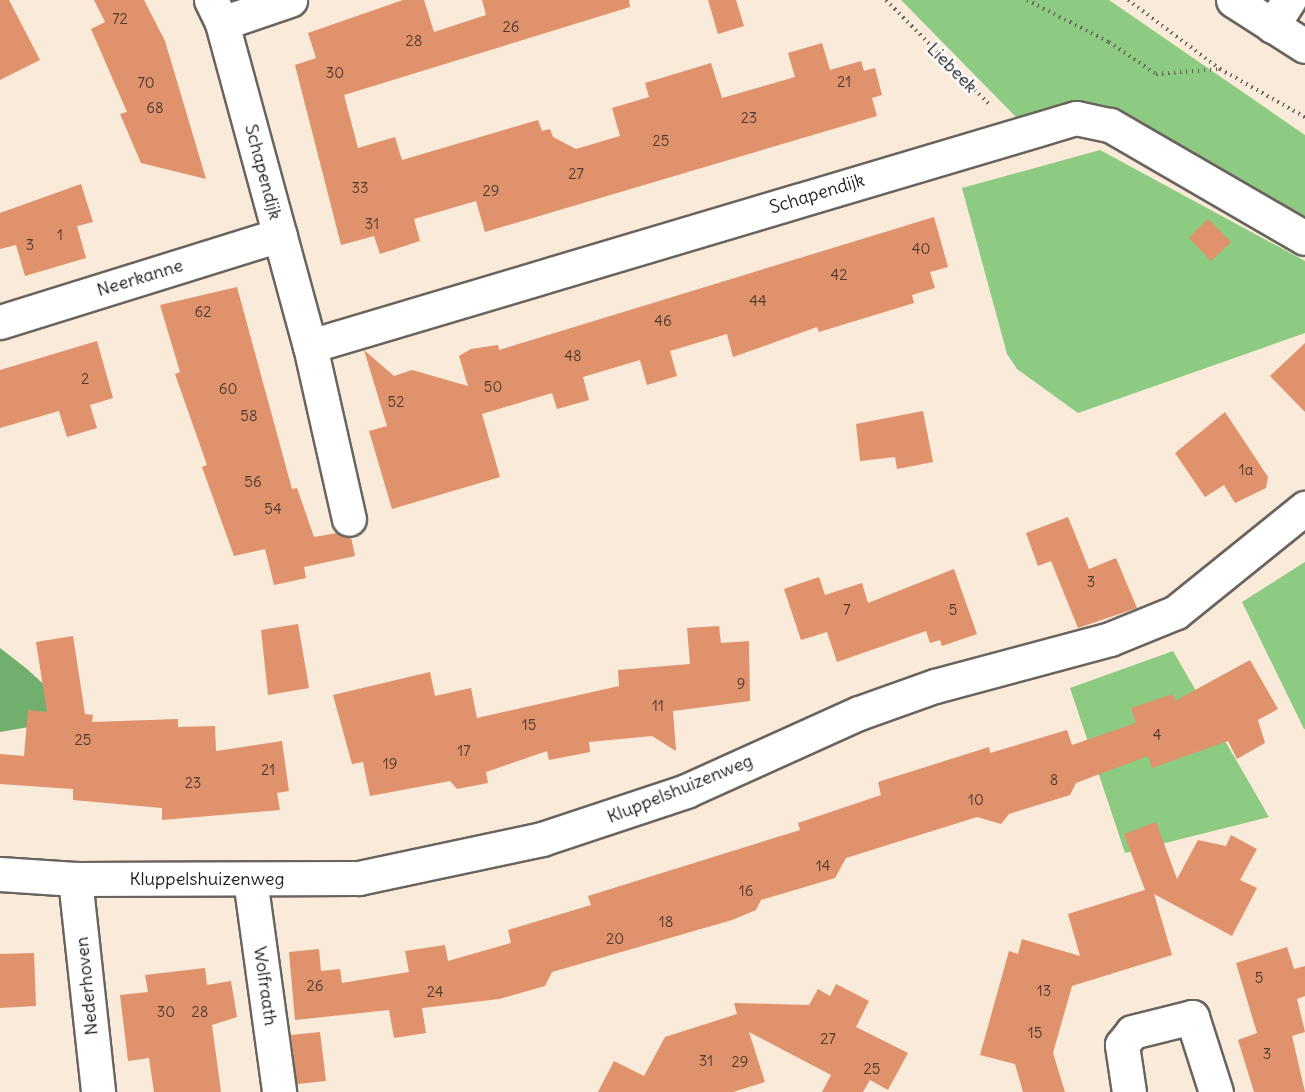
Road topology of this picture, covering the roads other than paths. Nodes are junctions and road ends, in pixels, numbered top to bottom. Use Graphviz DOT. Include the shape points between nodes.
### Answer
graph roads {
  1 [pos="290,0"];
  2 [pos="1233,0"];
  3 [pos="216,11"];
  4 [pos="1281,13"];
  5 [pos="1305,46"];
  6 [pos="280,235"];
  7 [pos="1305,238"];
  8 [pos="0,322"];
  9 [pos="310,346"];
  10 [pos="1305,508"];
  11 [pos="350,519"];
  12 [pos="0,874"];
  13 [pos="75,879"];
  14 [pos="250,879"];
  15 [pos="98,1092"];
  16 [pos="279,1092"];
  17 [pos="1129,1092"];
  18 [pos="1216,1092"];
  1 -- 3 [label="street"];
  2 -- 4 [label="street"];
  3 -- 6 [label="street, Schapendijk"];
  4 -- 5 [label="street"];
  6 -- 8 [label="street, Neerkanne"];
  6 -- 9 [label="street, Schapendijk"];
  7 -- 9 [label="street, Schapendijk" via="1110,125 1076,118"];
  9 -- 11 [label="street, Schapendijk"];
  10 -- 14 [label="street, Kluppelshuizenweg" via="1176,612 1110,639 935,686 859,713 619,815 542,839 359,878"];
  12 -- 13 [label="street, Kluppelshuizenweg"];
  13 -- 14 [label="street, Kluppelshuizenweg"];
  13 -- 15 [label="street, Nederhoven"];
  14 -- 16 [label="street, Wolfraath"];
  17 -- 18 [label="street" via="1122,1045 1132,1032 1192,1017"];
}
